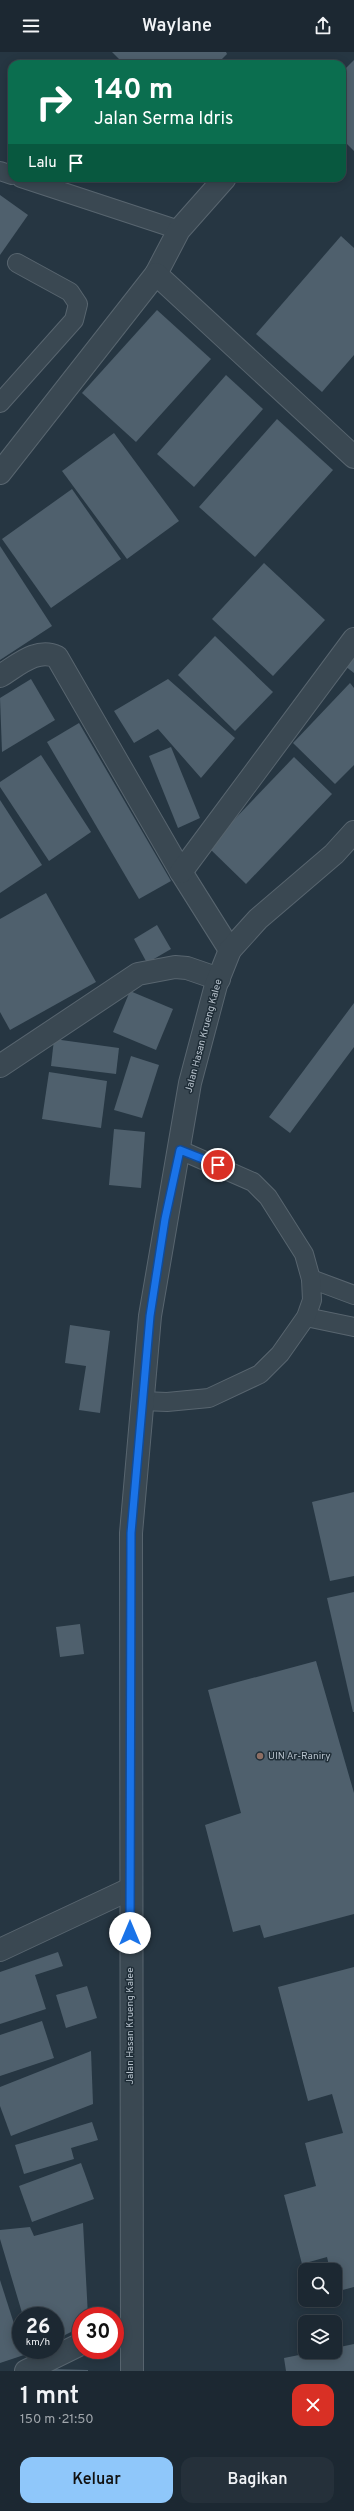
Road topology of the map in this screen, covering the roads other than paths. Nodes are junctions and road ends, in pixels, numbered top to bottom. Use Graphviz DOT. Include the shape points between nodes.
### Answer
graph roads {
  1 [pos="33,182"];
  2 [pos="221,182"];
  3 [pos="179,230"];
  4 [pos="17,263"];
  5 [pos="156,274"];
  6 [pos="0,403"];
  7 [pos="354,457"];
  8 [pos="0,473"];
  9 [pos="354,639"];
  10 [pos="0,676"];
  11 [pos="354,832"];
  12 [pos="181,872"];
  13 [pos="230,950"];
  14 [pos="219,979"];
  15 [pos="0,1066"];
  16 [pos="180,1150"];
  17 [pos="311,1278"];
  18 [pos="354,1295"];
  19 [pos="306,1317"];
  20 [pos="354,1327"];
  21 [pos="142,1401"];
  22 [pos="130,1889"];
  23 [pos="0,1950"];
  24 [pos="123,2307"];
  25 [pos="124,2329"];
  26 [pos="72,2348"];
  27 [pos="26,2371"];
  28 [pos="132,2371"];
  1 -- 3 [label="lane"];
  2 -- 3 [label="street"];
  3 -- 5 [label="street"];
  4 -- 6 [label="lane" via="70,292 78,304 74,320"];
  5 -- 7 [label="street"];
  5 -- 8 [label="street"];
  9 -- 12 [label="street"];
  10 -- 12 [label="street" via="40,653 57,657"];
  11 -- 13 [label="street, Jalan Hasan Krueng Kalee" via="334,854 258,919"];
  12 -- 13 [label="street"];
  13 -- 14 [label="street, Jalan Hasan Krueng Kalee"];
  14 -- 15 [label="street" via="187,968 175,967 138,974"];
  14 -- 16 [label="street, Jalan Hasan Krueng Kalee" via="190,1083"];
  16 -- 17 [label="lane" via="253,1182 268,1197 293,1234 304,1254"];
  16 -- 21 [label="street, Jalan Hasan Krueng Kalee" via="165,1219"];
  17 -- 18 [label="lane"];
  17 -- 19 [label="lane" via="312,1300"];
  19 -- 20 [label="lane"];
  19 -- 21 [label="lane" via="280,1354 260,1374 209,1398 167,1402"];
  21 -- 22 [label="street, Jalan Hasan Krueng Kalee" via="131,1533"];
  22 -- 23 [label="street"];
  22 -- 24 [label="street, Jalan Hasan Krueng Kalee"];
  25 -- 28 [label="street, Jalan Hasan Krueng Kalee"];
  26 -- 27 [label="street"];
}
